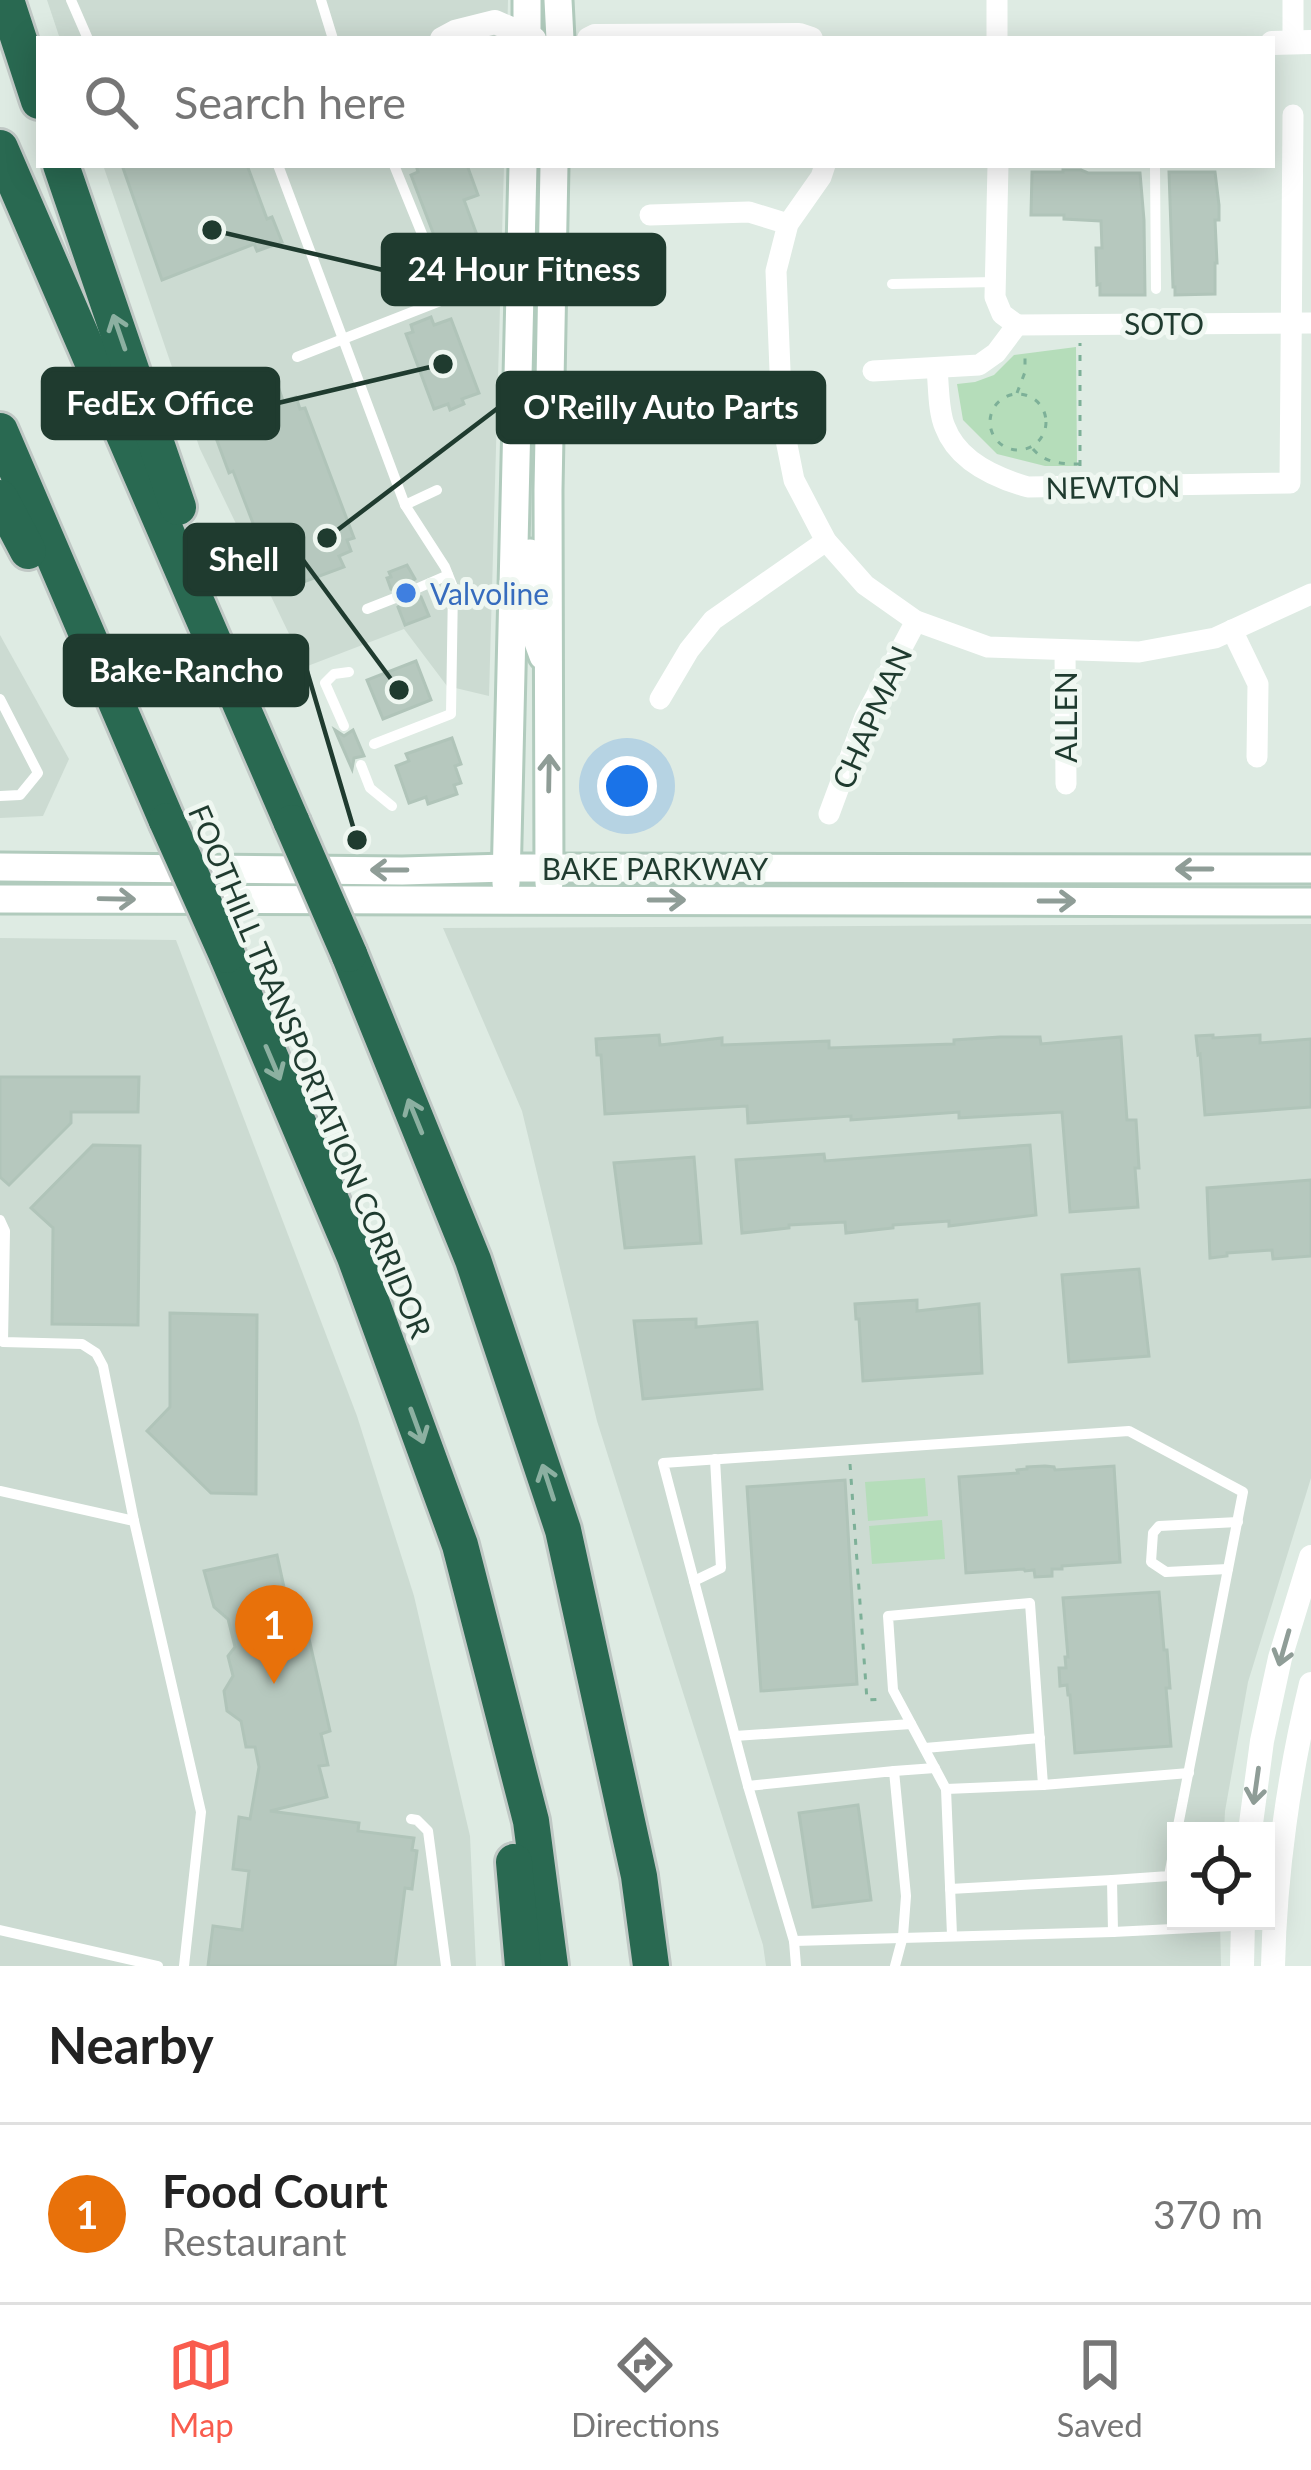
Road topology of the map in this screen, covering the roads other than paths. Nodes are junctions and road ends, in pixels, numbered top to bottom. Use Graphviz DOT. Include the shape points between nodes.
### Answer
graph roads {
  1 [pos="6,0"];
  2 [pos="71,0"];
  3 [pos="321,0"];
  4 [pos="527,0"];
  5 [pos="558,0"];
  6 [pos="997,0"];
  7 [pos="1294,0"];
  8 [pos="87,36"];
  9 [pos="332,36"];
  10 [pos="447,36"];
  11 [pos="523,36"];
  12 [pos="527,36"];
  13 [pos="560,36"];
  14 [pos="595,36"];
  15 [pos="804,36"];
  16 [pos="998,36"];
  17 [pos="1292,42"];
  18 [pos="36,92"];
  19 [pos="1293,115"];
  20 [pos="0,148"];
  21 [pos="1281,151"];
  22 [pos="62,168"];
  23 [pos="279,168"];
  24 [pos="395,168"];
  25 [pos="523,168"];
  26 [pos="554,168"];
  27 [pos="824,168"];
  28 [pos="998,168"];
  29 [pos="1155,168"];
  30 [pos="650,215"];
  31 [pos="788,224"];
  32 [pos="995,282"];
  33 [pos="892,284"];
  34 [pos="1156,289"];
  35 [pos="1302,323"];
  36 [pos="1020,325"];
  37 [pos="344,341"];
  38 [pos="297,358"];
  39 [pos="937,370"];
  40 [pos="873,371"];
  41 [pos="781,403"];
  42 [pos="649,411"];
  43 [pos="0,431"];
  44 [pos="514,481"];
  45 [pos="436,490"];
  46 [pos="0,498"];
  47 [pos="405,505"];
  48 [pos="826,541"];
  49 [pos="448,575"];
  50 [pos="418,588"];
  51 [pos="1311,594"];
  52 [pos="395,598"];
  53 [pos="198,604"];
  54 [pos="367,609"];
  55 [pos="916,621"];
  56 [pos="1232,630"];
  57 [pos="1065,650"];
  58 [pos="349,672"];
  59 [pos="550,677"];
  60 [pos="0,699"];
  61 [pos="660,699"];
  62 [pos="344,726"];
  63 [pos="374,744"];
  64 [pos="1257,757"];
  65 [pos="361,766"];
  66 [pos="1066,784"];
  67 [pos="0,796"];
  68 [pos="392,806"];
  69 [pos="829,814"];
  70 [pos="167,821"];
  71 [pos="0,867"];
  72 [pos="506,868"];
  73 [pos="549,868"];
  74 [pos="1311,868"];
  75 [pos="0,899"];
  76 [pos="550,899"];
  77 [pos="507,900"];
  78 [pos="1311,902"];
  79 [pos="0,1220"];
  80 [pos="2,1260"];
  81 [pos="715,1459"];
  82 [pos="0,1491"];
  83 [pos="134,1521"];
  84 [pos="1238,1522"];
  85 [pos="563,1530"];
  86 [pos="460,1545"];
  87 [pos="1311,1556"];
  88 [pos="1228,1569"];
  89 [pos="694,1581"];
  90 [pos="1311,1684"];
  91 [pos="911,1724"];
  92 [pos="735,1736"];
  93 [pos="1040,1738"];
  94 [pos="925,1748"];
  95 [pos="935,1768"];
  96 [pos="894,1771"];
  97 [pos="1189,1773"];
  98 [pos="1043,1785"];
  99 [pos="748,1786"];
  100 [pos="946,1789"];
  101 [pos="411,1819"];
  102 [pos="1179,1822"];
  103 [pos="1251,1822"];
  104 [pos="1167,1876"];
  105 [pos="1112,1880"];
  106 [pos="950,1889"];
  107 [pos="1275,1916"];
  108 [pos="1167,1929"];
  109 [pos="0,1930"];
  110 [pos="1243,1930"];
  111 [pos="1274,1930"];
  112 [pos="1113,1932"];
  113 [pos="952,1935"];
  114 [pos="903,1936"];
  115 [pos="794,1941"];
  116 [pos="158,1966"];
  117 [pos="184,1966"];
  118 [pos="446,1966"];
  119 [pos="523,1966"];
  120 [pos="550,1966"];
  121 [pos="651,1966"];
  122 [pos="676,1966"];
  123 [pos="796,1966"];
  124 [pos="895,1966"];
  125 [pos="1242,1966"];
  126 [pos="1273,1966"];
  1 -- 18 [label="highway"];
  2 -- 8 [label="lane"];
  3 -- 9 [label="lane"];
  4 -- 12 [label="main road"];
  5 -- 13 [label="main road"];
  6 -- 16 [label="street"];
  7 -- 17 [label="street"];
  10 -- 11 [label="street" via="495,22"];
  14 -- 15 [label="street"];
  19 -- 21 [label="street"];
  20 -- 53 [label="highway"];
  21 -- 35 [label="street"];
  53 -- 22 [label="highway, one-way" via="188,537"];
  23 -- 37 [label="lane"];
  24 -- 37 [label="lane" via="448,298"];
  25 -- 44 [label="main road"];
  26 -- 59 [label="main road"];
  27 -- 31 [label="street"];
  28 -- 32 [label="street"];
  29 -- 34 [label="lane"];
  30 -- 31 [label="street" via="749,212"];
  31 -- 41 [label="street" via="776,271"];
  32 -- 33 [label="lane"];
  32 -- 36 [label="street" via="1002,314"];
  35 -- 36 [label="street, SOTO"];
  35 -- 39 [label="street, NEWTON" via="1290,483 1028,487 993,476 944,428"];
  36 -- 39 [label="street" via="979,365"];
  37 -- 38 [label="lane"];
  37 -- 47 [label="lane"];
  39 -- 40 [label="street"];
  41 -- 42 [label="street"];
  41 -- 48 [label="street" via="794,480"];
  43 -- 70 [label="highway, FOOTHILL TRANSPORTATION CORRIDOR"];
  44 -- 59 [label="main road" via="526,484 530,504 530,620"];
  44 -- 72 [label="main road"];
  45 -- 47 [label="lane"];
  46 -- 70 [label="highway"];
  47 -- 49 [label="lane"];
  48 -- 55 [label="street" via="865,585"];
  48 -- 61 [label="street" via="713,620"];
  49 -- 50 [label="lane"];
  49 -- 63 [label="lane" via="451,714"];
  51 -- 56 [label="street"];
  52 -- 54 [label="lane"];
  85 -- 53 [label="highway, one-way, bridge" via="473,1260"];
  55 -- 57 [label="street" via="988,647"];
  55 -- 69 [label="street, CHAPMAN" via="865,717"];
  56 -- 57 [label="street" via="1139,652"];
  56 -- 64 [label="street" via="1258,684"];
  57 -- 66 [label="street, ALLEN"];
  58 -- 62 [label="lane" via="326,682"];
  73 -- 59 [label="main road, one-way"];
  60 -- 67 [label="lane" via="38,773 20,795"];
  65 -- 68 [label="lane" via="370,788"];
  70 -- 86 [label="highway, FOOTHILL TRANSPORTATION CORRIDOR, one-way, bridge" via="355,1256"];
  72 -- 71 [label="main road, BAKE PARKWAY, one-way"];
  72 -- 73 [label="main road, BAKE PARKWAY"];
  72 -- 77 [label="main road"];
  74 -- 73 [label="main road, BAKE PARKWAY, one-way"];
  73 -- 76 [label="main road"];
  75 -- 77 [label="main road, BAKE PARKWAY, one-way"];
  76 -- 77 [label="main road, BAKE PARKWAY"];
  76 -- 78 [label="main road, BAKE PARKWAY, one-way"];
  79 -- 80 [label="lane"];
  80 -- 83 [label="lane" via="3,1342 82,1344 103,1366"];
  81 -- 84 [label="lane" via="1129,1431 1243,1492"];
  81 -- 89 [label="lane" via="721,1568"];
  81 -- 89 [label="lane" via="663,1463"];
  82 -- 83 [label="lane"];
  83 -- 117 [label="lane" via="201,1812"];
  84 -- 88 [label="lane"];
  84 -- 88 [label="lane" via="1159,1526 1153,1533 1151,1562 1166,1572"];
  85 -- 121 [label="highway" via="639,1876"];
  85 -- 122 [label="highway"];
  86 -- 119 [label="highway" via="515,1867"];
  86 -- 120 [label="highway, FOOTHILL TRANSPORTATION CORRIDOR" via="531,1821"];
  87 -- 103 [label="street, one-way" via="1280,1658"];
  88 -- 97 [label="lane"];
  89 -- 92 [label="lane"];
  90 -- 107 [label="street"];
  91 -- 92 [label="lane"];
  91 -- 93 [label="lane" via="893,1690 888,1616 1030,1603"];
  91 -- 94 [label="lane"];
  92 -- 99 [label="lane"];
  93 -- 94 [label="lane"];
  93 -- 98 [label="lane"];
  94 -- 95 [label="lane"];
  95 -- 96 [label="lane"];
  95 -- 100 [label="lane"];
  96 -- 99 [label="lane"];
  96 -- 114 [label="lane"];
  97 -- 98 [label="lane"];
  97 -- 102 [label="lane"];
  98 -- 100 [label="lane"];
  99 -- 115 [label="lane"];
  100 -- 106 [label="lane"];
  101 -- 118 [label="lane" via="428,1831"];
  104 -- 105 [label="lane"];
  105 -- 106 [label="lane"];
  105 -- 112 [label="lane"];
  106 -- 113 [label="lane"];
  108 -- 112 [label="lane"];
  109 -- 116 [label="lane"];
  110 -- 125 [label="street"];
  111 -- 126 [label="street"];
  112 -- 113 [label="lane"];
  113 -- 114 [label="lane"];
  114 -- 115 [label="lane"];
  114 -- 124 [label="lane"];
  115 -- 123 [label="lane"];
}
